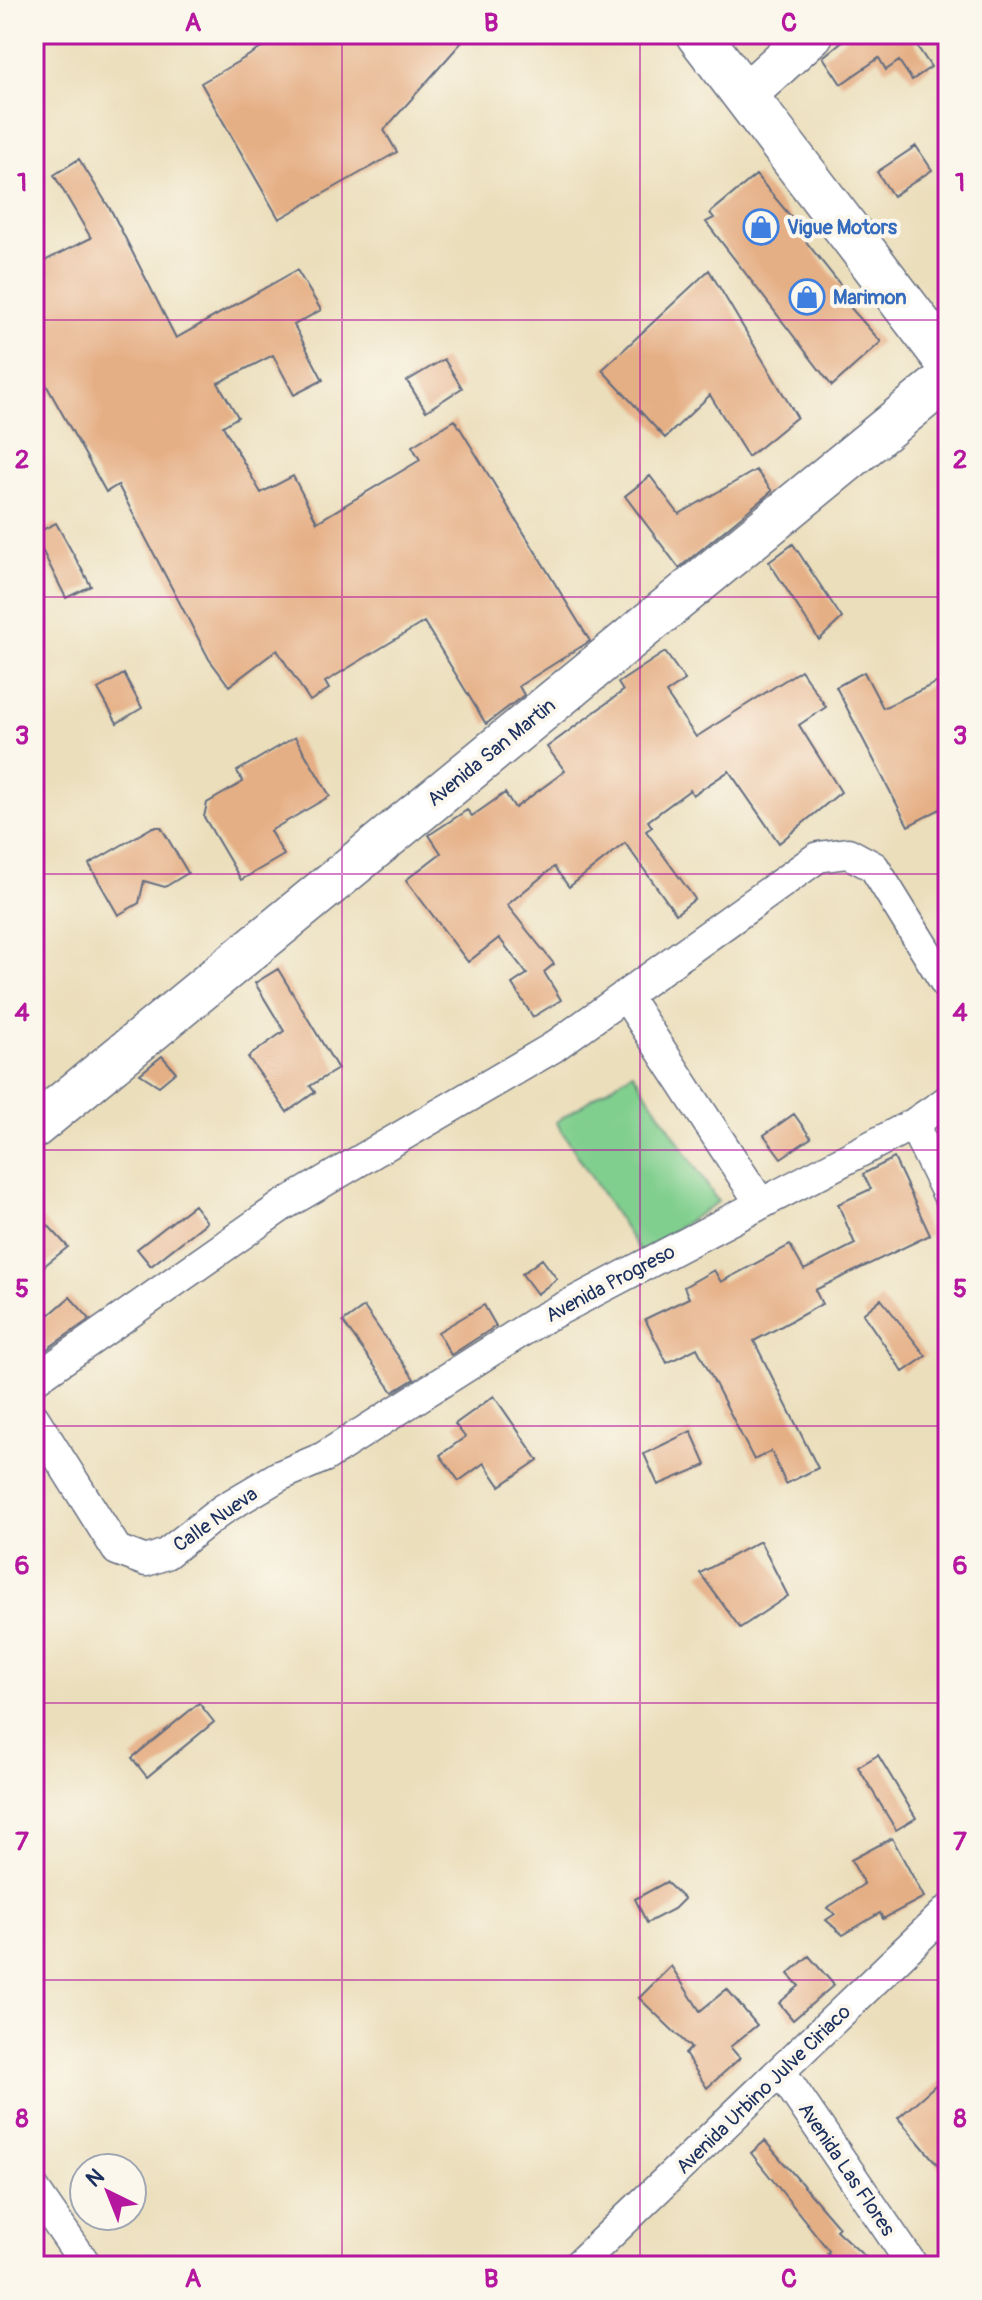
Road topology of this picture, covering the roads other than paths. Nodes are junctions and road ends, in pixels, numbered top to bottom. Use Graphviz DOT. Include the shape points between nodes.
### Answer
graph roads {
  1 [pos="698,34"];
  2 [pos="812,34"];
  3 [pos="745,95"];
  4 [pos="948,362"];
  5 [pos="948,378"];
  6 [pos="948,987"];
  7 [pos="625,995"];
  8 [pos="948,1100"];
  9 [pos="913,1124"];
  10 [pos="34,1127"];
  11 [pos="948,1195"];
  12 [pos="761,1204"];
  13 [pos="34,1380"];
  14 [pos="34,1418"];
  15 [pos="279,1476"];
  16 [pos="948,1910"];
  17 [pos="781,2072"];
  18 [pos="34,2189"];
  19 [pos="87,2266"];
  20 [pos="577,2266"];
  21 [pos="913,2266"];
  1 -- 3 [label="highway"];
  2 -- 3 [label="street"];
  3 -- 4 [label="highway"];
  5 -- 10 [label="street, Avenida San Martin"];
  6 -- 7 [label="street" via="874,867 848,853 833,853 818,857"];
  7 -- 12 [label="street"];
  7 -- 13 [label="street" via="552,1048 282,1206"];
  8 -- 9 [label="street, Avenida Progreso"];
  9 -- 11 [label="street"];
  9 -- 12 [label="street, Avenida Progreso"];
  12 -- 15 [label="street, Avenida Progreso" via="538,1321 324,1457"];
  14 -- 15 [label="street, Calle Nueva" via="117,1550 146,1561 166,1554 222,1510"];
  16 -- 17 [label="street, Avenida Urbino Julve Ciriaco"];
  17 -- 20 [label="street, Avenida Urbino Julve Ciriaco"];
  17 -- 21 [label="street, Avenida Las Flores"];
  18 -- 19 [label="street"];
}
